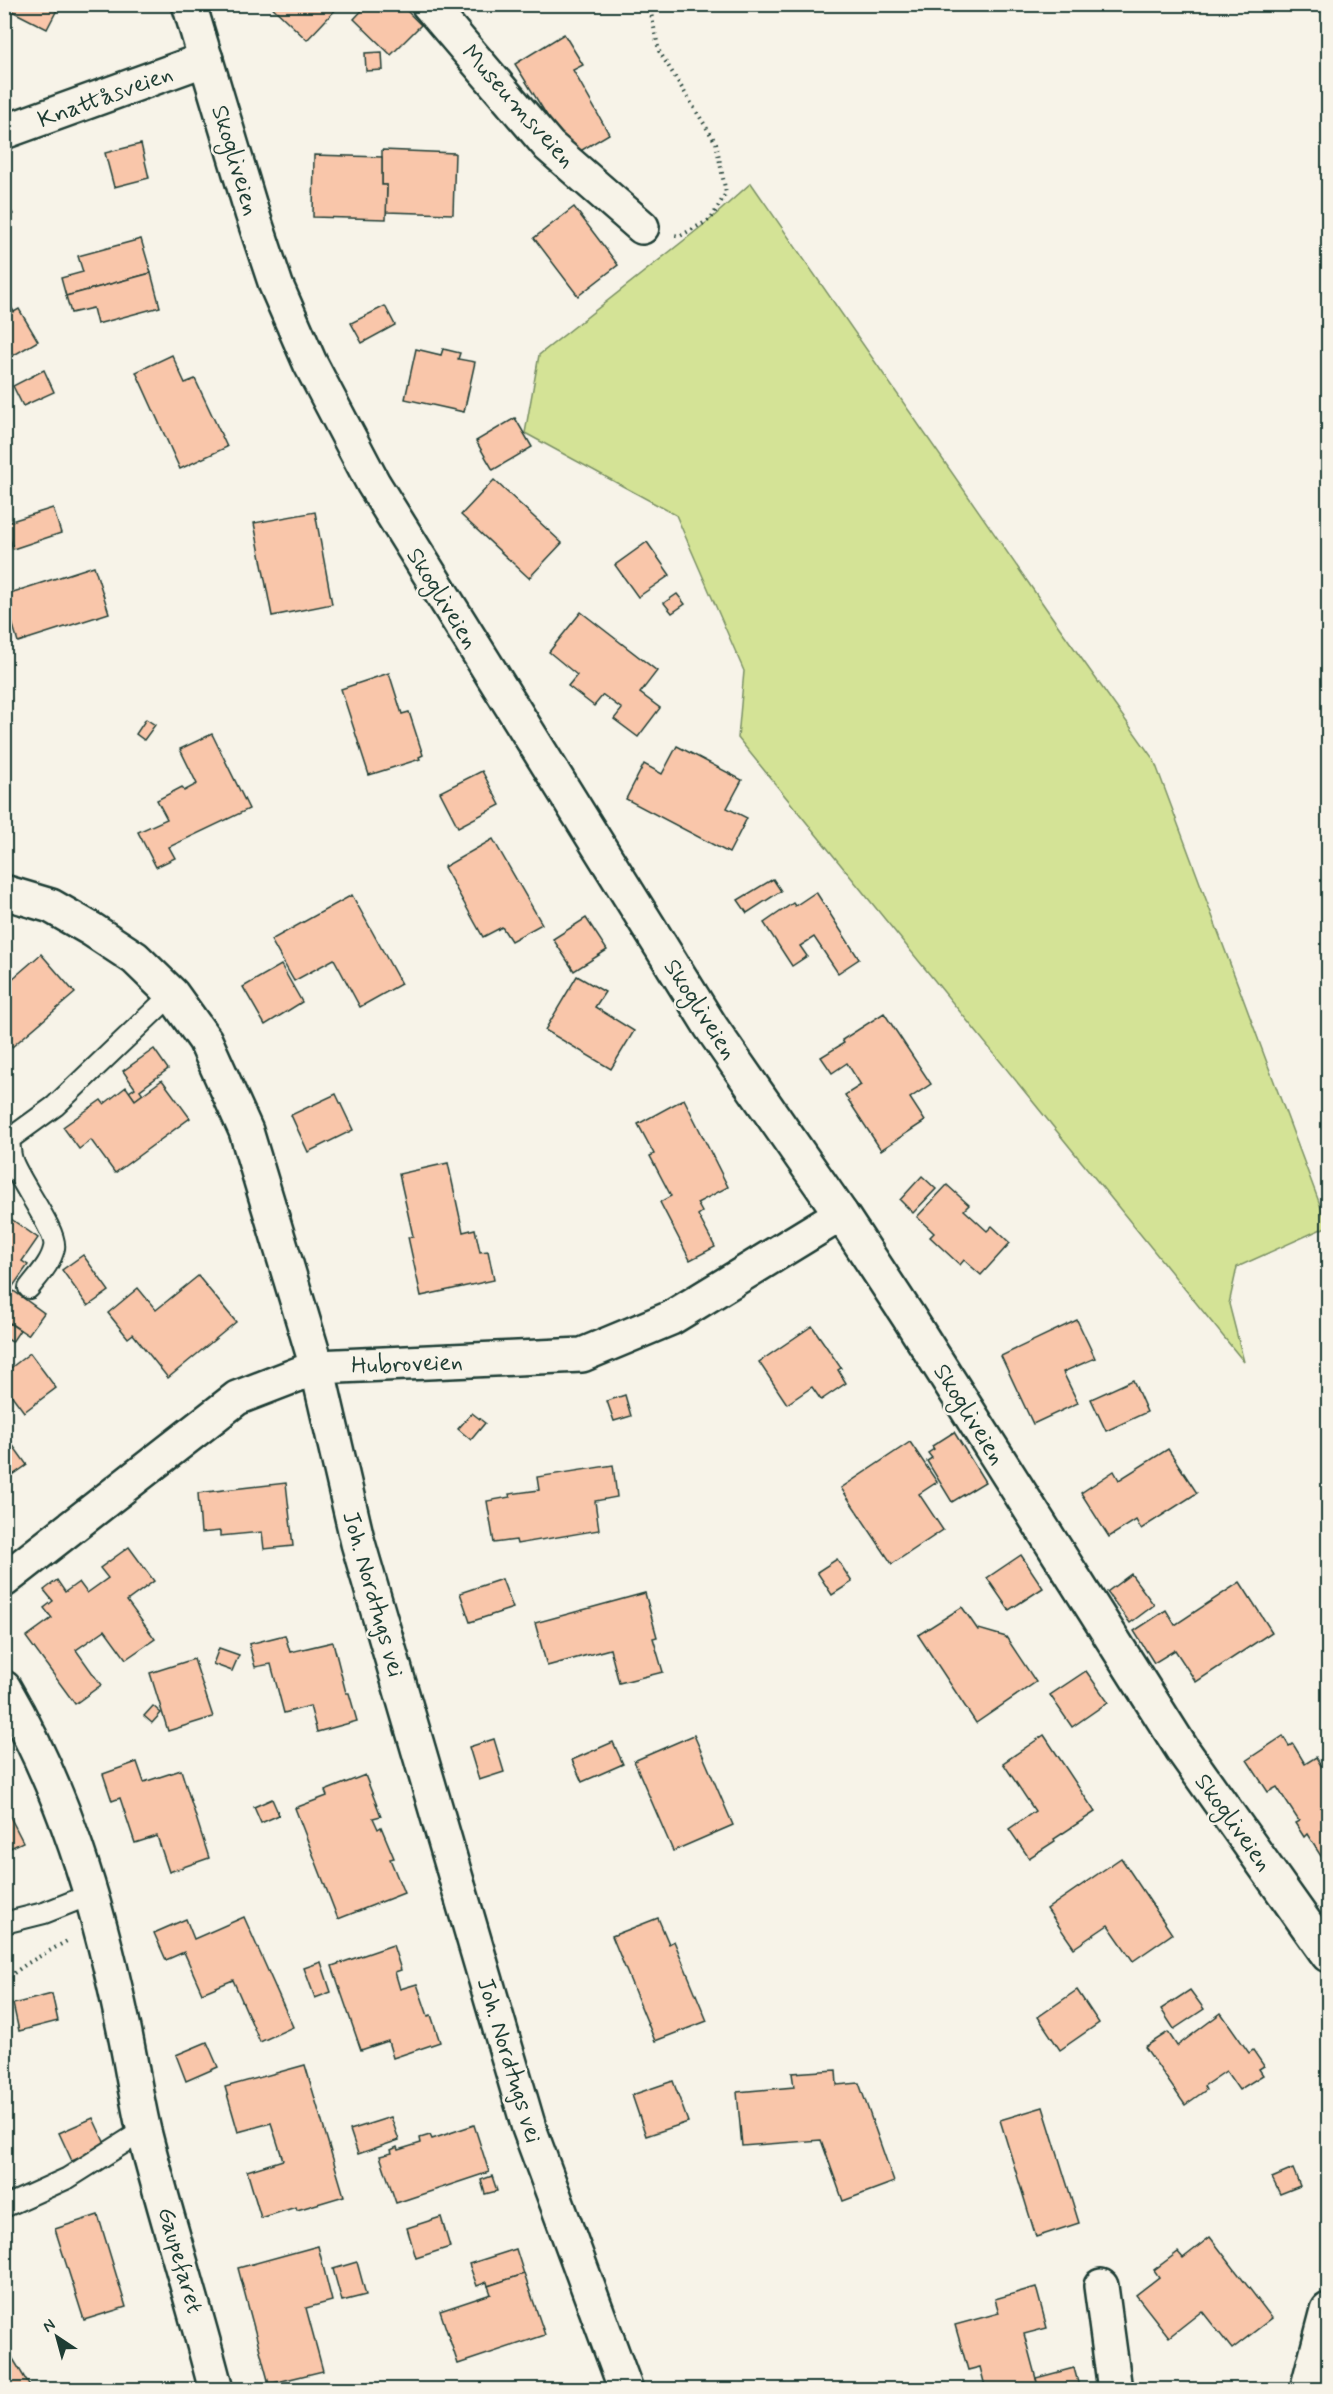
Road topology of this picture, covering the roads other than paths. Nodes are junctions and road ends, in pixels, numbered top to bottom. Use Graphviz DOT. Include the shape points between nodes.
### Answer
graph roads {
  1 [pos="189,4"];
  2 [pos="428,4"];
  3 [pos="206,59"];
  4 [pos="4,132"];
  5 [pos="642,227"];
  6 [pos="4,892"];
  7 [pos="172,994"];
  8 [pos="7,1142"];
  9 [pos="841,1214"];
  10 [pos="29,1288"];
  11 [pos="317,1367"];
  12 [pos="4,1580"];
  13 [pos="4,1688"];
  14 [pos="96,1908"];
  15 [pos="4,1923"];
  16 [pos="1329,1955"];
  17 [pos="144,2130"];
  18 [pos="4,2207"];
  19 [pos="1101,2286"];
  20 [pos="1329,2310"];
  21 [pos="216,2390"];
  22 [pos="626,2390"];
  23 [pos="1115,2390"];
  24 [pos="1307,2390"];
  1 -- 3 [label="street, Skogliveien"];
  2 -- 5 [label="street, Museumsveien" via="549,146"];
  3 -- 4 [label="street, Knattåsveien"];
  3 -- 9 [label="street, Skogliveien" via="276,285 310,363 373,483 711,1027"];
  6 -- 7 [label="street, Joh. Nordtugs vei" via="51,906 91,929 135,958"];
  7 -- 8 [label="lane" via="55,1106"];
  7 -- 11 [label="street, Joh. Nordtugs vei" via="205,1040 246,1131"];
  8 -- 10 [label="lane" via="12,1160 51,1230 55,1247"];
  9 -- 11 [label="street, Hubroveien" via="671,1318 582,1355"];
  9 -- 16 [label="street, Skogliveien" via="1182,1749"];
  11 -- 12 [label="street, Hubroveien" via="237,1398"];
  11 -- 22 [label="street, Joh. Nordtugs vei" via="358,1544 529,2128"];
  13 -- 14 [label="street, Gaupefaret" via="45,1766"];
  14 -- 15 [label="lane" via="44,1913"];
  14 -- 17 [label="street, Gaupefaret"];
  17 -- 18 [label="lane" via="68,2178"];
  17 -- 21 [label="street, Gaupefaret"];
  19 -- 23 [label="street"];
  20 -- 24 [label="street"];
}
